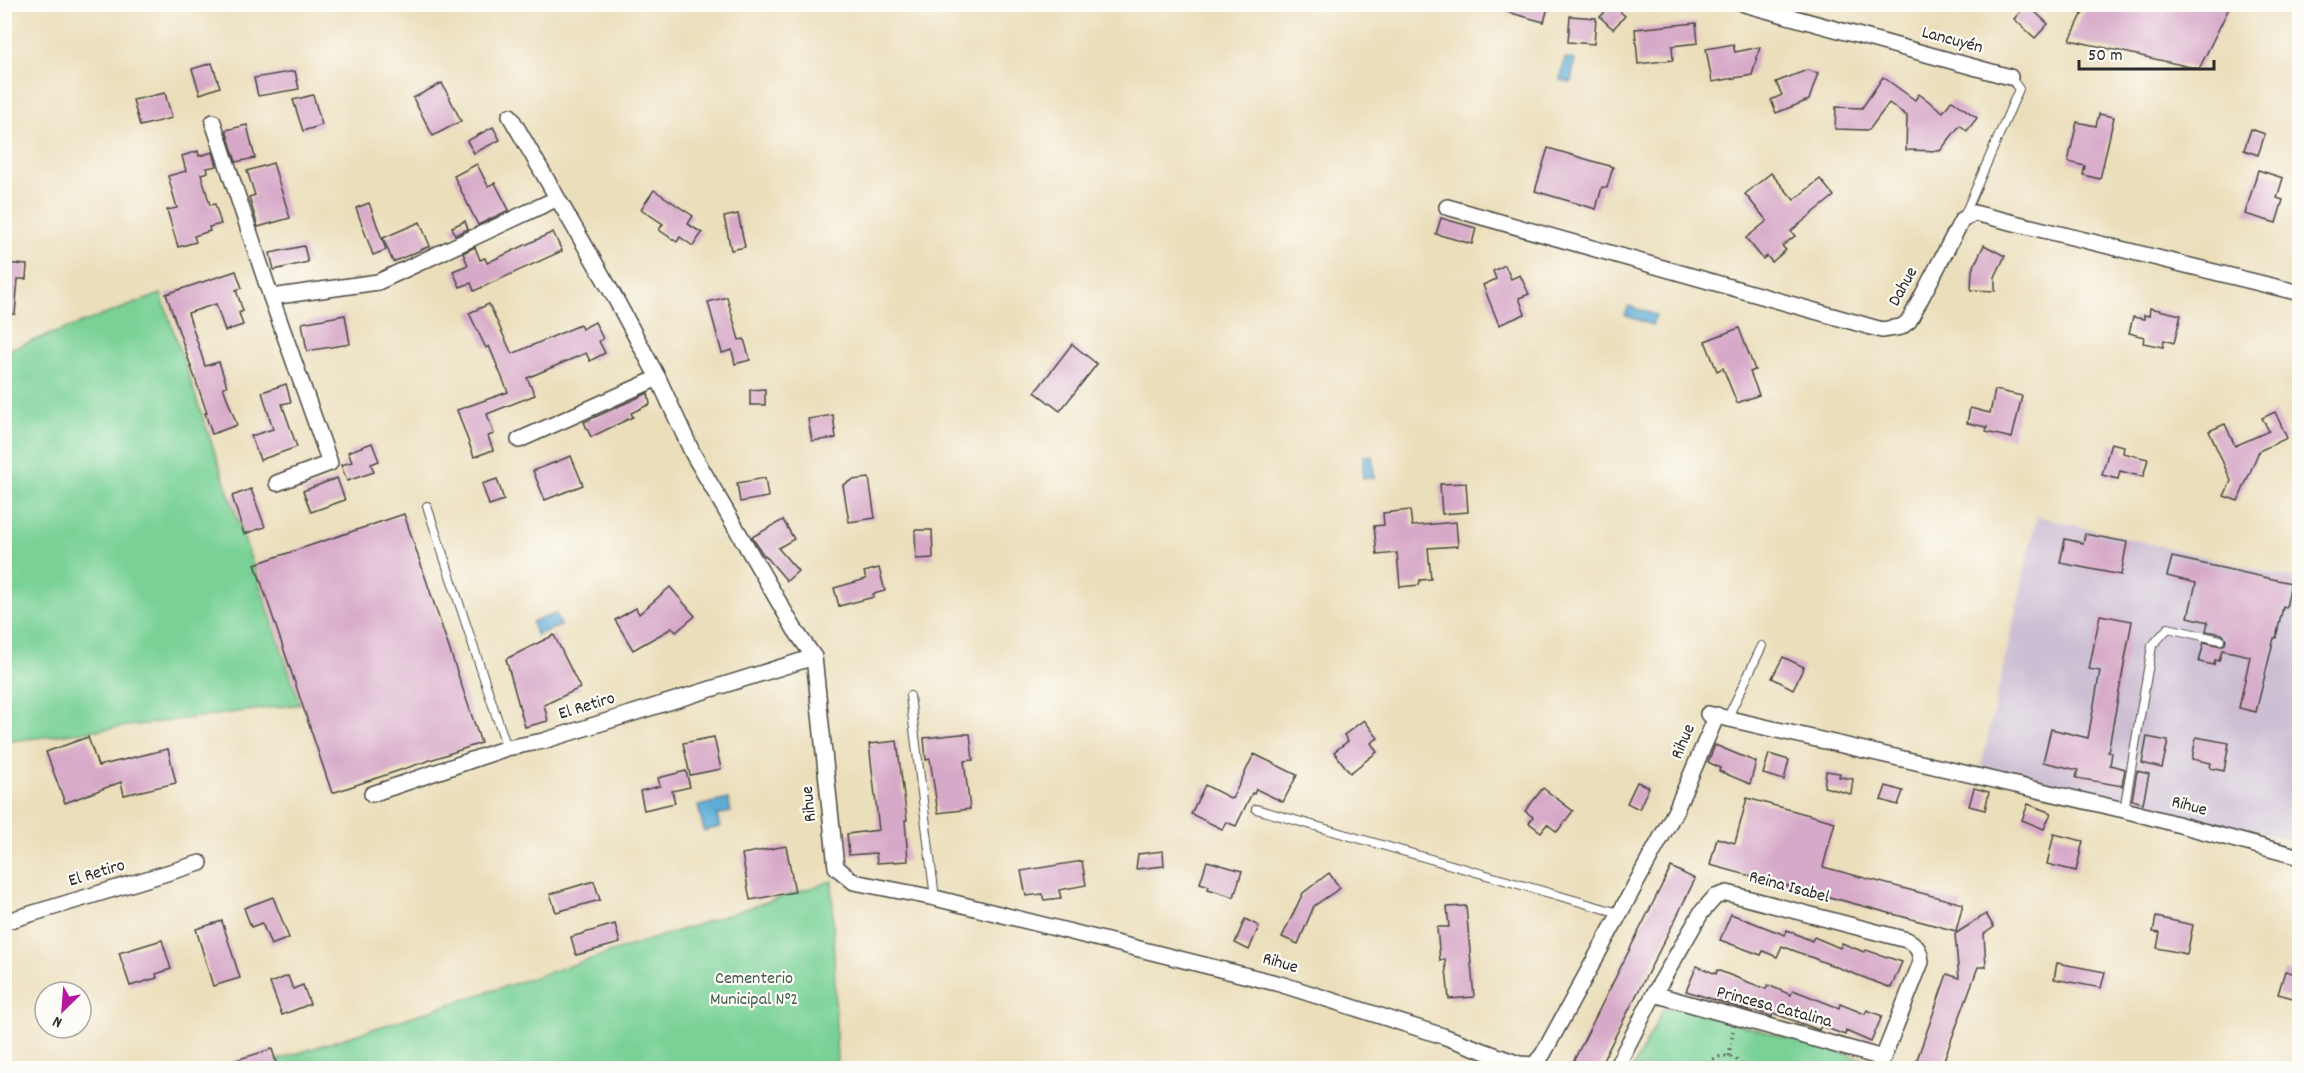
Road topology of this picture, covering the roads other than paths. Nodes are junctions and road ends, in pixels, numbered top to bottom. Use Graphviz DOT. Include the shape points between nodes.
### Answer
graph roads {
  1 [pos="1744,4"];
  2 [pos="2010,77"];
  3 [pos="510,116"];
  4 [pos="213,122"];
  5 [pos="556,199"];
  6 [pos="1447,207"];
  7 [pos="1962,220"];
  8 [pos="2300,293"];
  9 [pos="271,297"];
  10 [pos="658,378"];
  11 [pos="519,440"];
  12 [pos="277,483"];
  13 [pos="427,506"];
  14 [pos="2220,640"];
  15 [pos="1762,646"];
  16 [pos="814,657"];
  17 [pos="910,696"];
  18 [pos="1718,716"];
  19 [pos="507,748"];
  20 [pos="372,794"];
  21 [pos="1256,809"];
  22 [pos="2124,810"];
  23 [pos="2300,857"];
  24 [pos="200,863"];
  25 [pos="935,898"];
  26 [pos="1619,913"];
  27 [pos="4,922"];
  28 [pos="1654,994"];
  29 [pos="1881,1063"];
  30 [pos="1616,1068"];
  1 -- 2 [label="street, Lancuyén"];
  2 -- 7 [label="lane" via="2019,89"];
  3 -- 5 [label="street"];
  4 -- 9 [label="street"];
  5 -- 9 [label="street" via="378,282"];
  5 -- 10 [label="street"];
  6 -- 7 [label="street, Dahue" via="1882,330 1901,327 1909,321"];
  7 -- 8 [label="street" via="1974,213 1990,216"];
  9 -- 12 [label="street" via="330,463"];
  10 -- 11 [label="street"];
  10 -- 16 [label="street" via="693,454"];
  13 -- 19 [label="lane"];
  14 -- 22 [label="lane" via="2168,628 2152,646"];
  15 -- 18 [label="lane"];
  16 -- 19 [label="street, El Retiro" via="543,741"];
  16 -- 25 [label="street, Rihue" via="836,867 854,882"];
  17 -- 25 [label="lane"];
  18 -- 22 [label="street, Rihue"];
  18 -- 26 [label="street, Rihue" via="1675,812"];
  19 -- 20 [label="street, El Retiro"];
  21 -- 26 [label="lane"];
  22 -- 23 [label="street, Rihue"];
  24 -- 27 [label="street, El Retiro"];
  25 -- 26 [label="street, Rihue" via="1281,984 1519,1064 1534,1065"];
  28 -- 29 [label="street, Princesa Catalina"];
  28 -- 29 [label="street, Reina Isabel" via="1701,913 1715,897 1727,893 1907,940 1920,951 1921,962"];
  28 -- 30 [label="street, Reina Isabel"];
}
